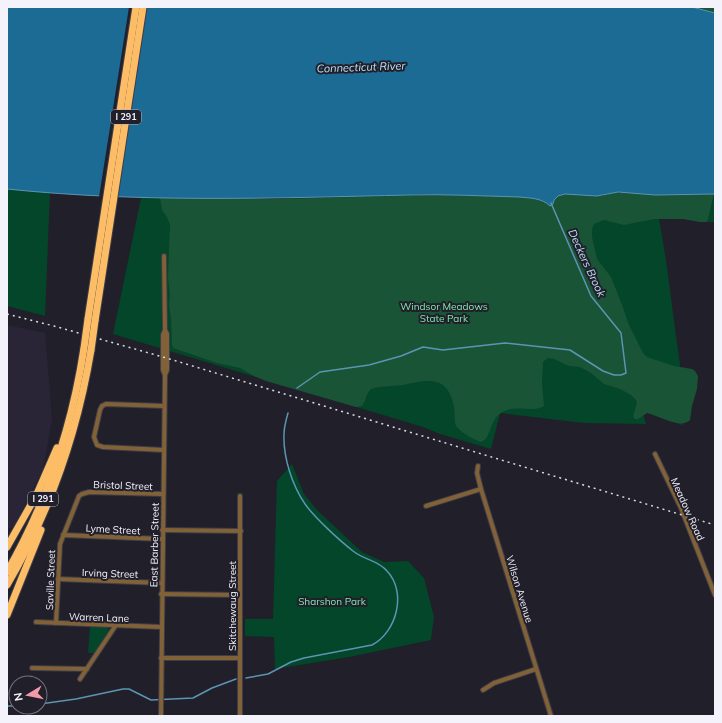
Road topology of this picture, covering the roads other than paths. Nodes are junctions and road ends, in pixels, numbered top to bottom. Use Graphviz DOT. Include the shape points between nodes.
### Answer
graph roads {
  1 [pos="136,7"];
  2 [pos="143,7"];
  3 [pos="105,227"];
  4 [pos="164,256"];
  5 [pos="87,349"];
  6 [pos="164,406"];
  7 [pos="69,422"];
  8 [pos="164,450"];
  9 [pos="655,454"];
  10 [pos="478,466"];
  11 [pos="57,481"];
  12 [pos="481,489"];
  13 [pos="82,494"];
  14 [pos="163,494"];
  15 [pos="240,496"];
  16 [pos="426,506"];
  17 [pos="162,530"];
  18 [pos="241,531"];
  19 [pos="63,535"];
  20 [pos="162,539"];
  21 [pos="7,547"];
  22 [pos="7,572"];
  23 [pos="58,579"];
  24 [pos="162,583"];
  25 [pos="7,585"];
  26 [pos="162,594"];
  27 [pos="240,595"];
  28 [pos="715,595"];
  29 [pos="7,615"];
  30 [pos="36,622"];
  31 [pos="56,623"];
  32 [pos="116,625"];
  33 [pos="161,627"];
  34 [pos="161,658"];
  35 [pos="240,658"];
  36 [pos="32,668"];
  37 [pos="87,669"];
  38 [pos="536,669"];
  39 [pos="80,679"];
  40 [pos="484,690"];
  41 [pos="161,716"];
  42 [pos="240,716"];
  43 [pos="551,716"];
  1 -- 3 [label="highway, I 291"];
  2 -- 3 [label="highway, I 291"];
  3 -- 5 [label="highway, I 291, bridge"];
  4 -- 6 [label="street, East Barber Street" via="167,334"];
  5 -- 7 [label="highway, I 291"];
  5 -- 11 [label="highway, I 291" via="78,416"];
  6 -- 8 [label="street, East Barber Street"];
  6 -- 8 [label="street" via="102,406 94,437 97,446"];
  7 -- 21 [label="highway" via="37,494"];
  7 -- 22 [label="highway, I 291" via="45,495"];
  8 -- 14 [label="street, East Barber Street"];
  9 -- 28 [label="street, Meadow Road" via="681,508"];
  10 -- 12 [label="street, Wilson Avenue"];
  11 -- 25 [label="highway, I 291" via="33,537"];
  11 -- 29 [label="highway" via="51,506"];
  12 -- 16 [label="street"];
  12 -- 38 [label="street, Wilson Avenue"];
  13 -- 14 [label="street, Bristol Street"];
  13 -- 19 [label="street, Saville Street"];
  14 -- 17 [label="street, East Barber Street"];
  15 -- 18 [label="street, Skitchewaug Street"];
  17 -- 18 [label="street"];
  17 -- 20 [label="street, East Barber Street"];
  18 -- 27 [label="street, Skitchewaug Street"];
  19 -- 20 [label="street, Lyme Street"];
  19 -- 23 [label="street, Saville Street"];
  20 -- 24 [label="street, East Barber Street"];
  23 -- 24 [label="street, Irving Street"];
  23 -- 31 [label="street, Saville Street"];
  24 -- 26 [label="street, East Barber Street"];
  26 -- 27 [label="street"];
  26 -- 33 [label="street, East Barber Street"];
  27 -- 35 [label="street, Skitchewaug Street"];
  30 -- 31 [label="street, Warren Lane"];
  31 -- 32 [label="street, Warren Lane"];
  32 -- 33 [label="street, Warren Lane"];
  32 -- 37 [label="street"];
  33 -- 34 [label="street, East Barber Street"];
  34 -- 35 [label="street"];
  34 -- 41 [label="street, East Barber Street"];
  35 -- 42 [label="street, Skitchewaug Street"];
  36 -- 37 [label="street"];
  37 -- 39 [label="street"];
  38 -- 40 [label="street" via="494,683"];
  38 -- 43 [label="street, Wilson Avenue"];
}
